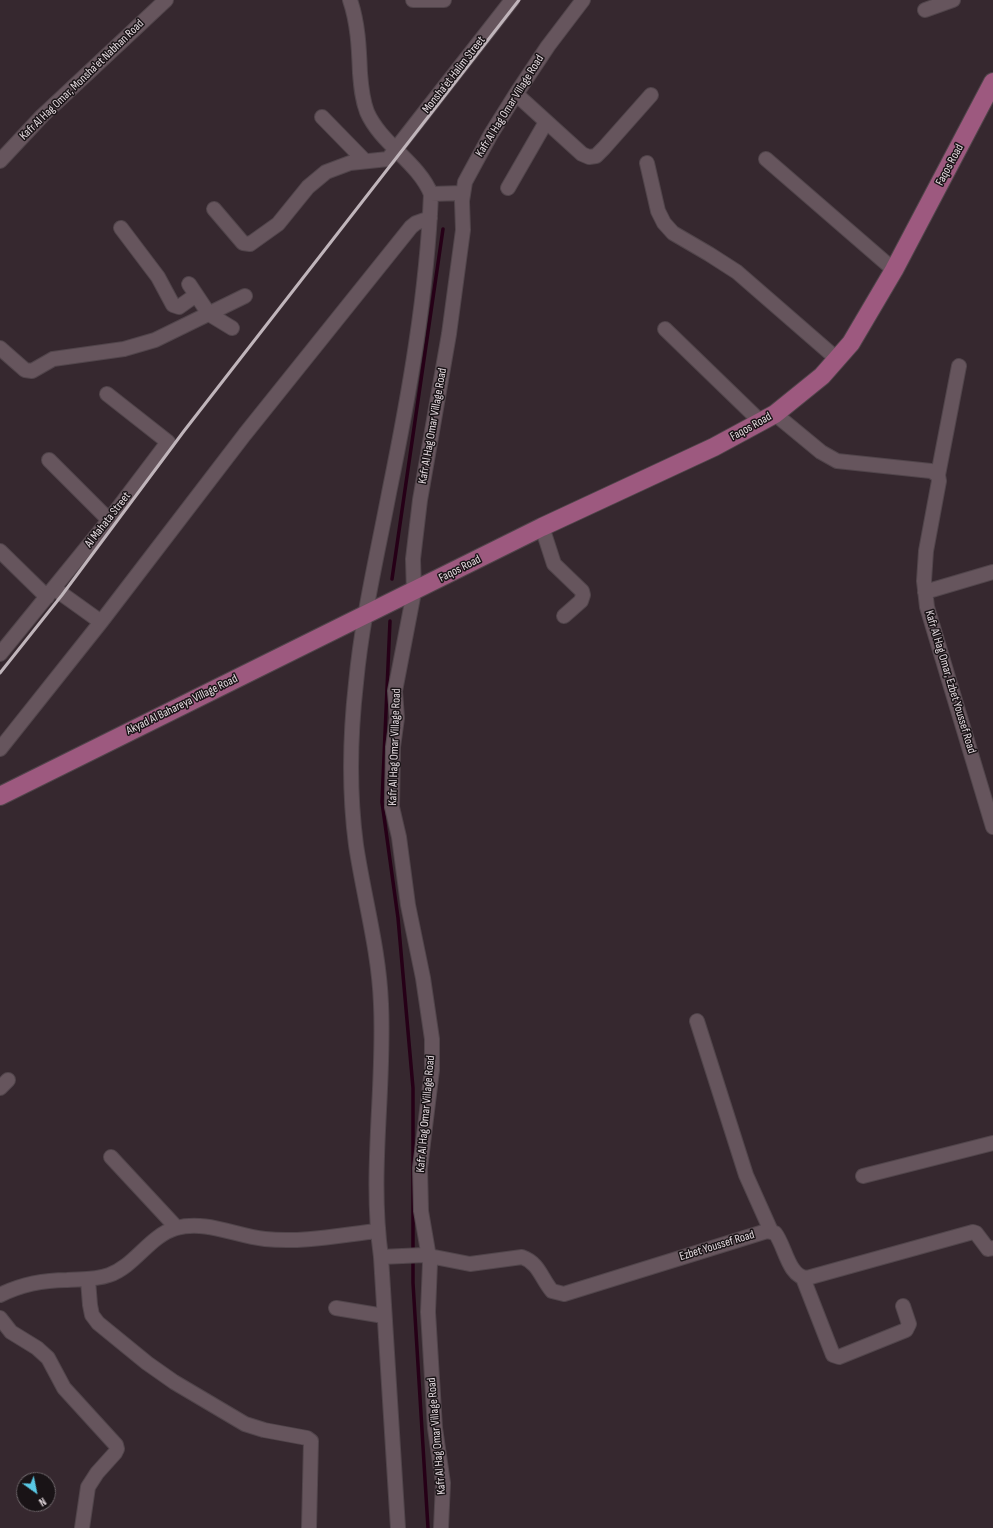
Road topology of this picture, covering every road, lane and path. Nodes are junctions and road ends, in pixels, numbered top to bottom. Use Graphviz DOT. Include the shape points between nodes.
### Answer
graph roads {
  1 [pos="166,0"];
  2 [pos="350,0"];
  3 [pos="413,0"];
  4 [pos="444,0"];
  5 [pos="512,0"];
  6 [pos="583,0"];
  7 [pos="953,0"];
  8 [pos="925,10"];
  9 [pos="993,82"];
  10 [pos="516,94"];
  11 [pos="651,95"];
  12 [pos="322,117"];
  13 [pos="546,122"];
  14 [pos="396,150"];
  15 [pos="766,158"];
  16 [pos="364,160"];
  17 [pos="0,161"];
  18 [pos="647,164"];
  19 [pos="508,188"];
  20 [pos="462,193"];
  21 [pos="430,194"];
  22 [pos="214,209"];
  23 [pos="430,218"];
  24 [pos="121,228"];
  25 [pos="894,270"];
  26 [pos="245,296"];
  27 [pos="209,314"];
  28 [pos="232,328"];
  29 [pos="665,329"];
  30 [pos="0,348"];
  31 [pos="837,359"];
  32 [pos="959,366"];
  33 [pos="107,394"];
  34 [pos="768,418"];
  35 [pos="49,460"];
  36 [pos="938,475"];
  37 [pos="109,520"];
  38 [pos="542,527"];
  39 [pos="0,551"];
  40 [pos="993,572"];
  41 [pos="414,592"];
  42 [pos="925,592"];
  43 [pos="51,593"];
  44 [pos="365,615"];
  45 [pos="564,616"];
  46 [pos="101,622"];
  47 [pos="0,654"];
  48 [pos="0,749"];
  49 [pos="0,796"];
  50 [pos="993,827"];
  51 [pos="697,1021"];
  52 [pos="993,1143"];
  53 [pos="111,1157"];
  54 [pos="864,1176"];
  55 [pos="177,1228"];
  56 [pos="377,1231"];
  57 [pos="771,1231"];
  58 [pos="993,1248"];
  59 [pos="427,1255"];
  60 [pos="386,1256"];
  61 [pos="803,1278"];
  62 [pos="88,1280"];
  63 [pos="0,1295"];
  64 [pos="903,1306"];
  65 [pos="336,1308"];
  66 [pos="384,1316"];
  67 [pos="0,1318"];
  68 [pos="82,1528"];
  69 [pos="309,1528"];
  70 [pos="398,1528"];
  71 [pos="441,1528"];
  1 -- 17 [label="street, Kafr Al Hag Omar, Monsha'et Nabhan Road" via="42,116"];
  2 -- 14 [label="street" via="358,33 362,96 373,123"];
  3 -- 4 [label="street"];
  5 -- 14 [label="street, Monsha'et Halim Street"];
  6 -- 10 [label="street, Kafr Al Hag Omar Village Road"];
  7 -- 8 [label="street"];
  9 -- 25 [label="main road, Faqos Road"];
  10 -- 13 [label="street"];
  10 -- 20 [label="street, Kafr Al Hag Omar Village Road" via="469,172"];
  11 -- 13 [label="street" via="604,148 596,156 589,158"];
  12 -- 16 [label="street"];
  13 -- 19 [label="street"];
  14 -- 16 [label="street" via="384,160"];
  14 -- 21 [label="street" via="424,182"];
  15 -- 25 [label="street"];
  16 -- 22 [label="street" via="335,168 316,179 278,224 250,244 242,243"];
  18 -- 31 [label="street" via="658,211 673,233 737,272"];
  20 -- 21 [label="street"];
  20 -- 41 [label="street, Kafr Al Hag Omar Village Road" via="463,230 450,334 420,500 413,559"];
  21 -- 23 [label="street"];
  23 -- 44 [label="street" via="419,318 399,446"];
  23 -- 46 [label="street" via="411,227 245,434"];
  24 -- 27 [label="street" via="158,277 173,305 179,307 192,290"];
  25 -- 31 [label="main road, Faqos Road" via="851,343"];
  26 -- 27 [label="street"];
  27 -- 28 [label="street"];
  27 -- 30 [label="street" via="170,334 145,343 124,349 53,359 32,371 25,370"];
  29 -- 34 [label="street"];
  31 -- 34 [label="main road, Faqos Road" via="806,391"];
  32 -- 36 [label="street, Kafr Al Hag Omar, Ezbet Youssef Road"];
  33 -- 37 [label="street, Al Mahata Street" via="168,442"];
  34 -- 36 [label="street" via="838,461 931,471"];
  34 -- 38 [label="main road, Faqos Road" via="714,447"];
  35 -- 37 [label="street"];
  36 -- 42 [label="street, Kafr Al Hag Omar, Ezbet Youssef Road" via="926,551"];
  37 -- 43 [label="street, Al Mahata Street"];
  38 -- 41 [label="main road, Faqos Road"];
  38 -- 45 [label="street" via="554,564 582,591 581,601"];
  39 -- 43 [label="street"];
  40 -- 42 [label="street"];
  41 -- 44 [label="main road, Faqos Road"];
  41 -- 59 [label="street, Kafr Al Hag Omar Village Road" via="395,691 396,728 391,792 432,1039 432,1070 420,1168 422,1222"];
  42 -- 50 [label="street, Kafr Al Hag Omar, Ezbet Youssef Road" via="934,635"];
  43 -- 46 [label="street"];
  43 -- 47 [label="street, Al Mahata Street"];
  44 -- 49 [label="main road, Akyad Al Bahareya Village Road"];
  44 -- 56 [label="street" via="355,689 352,779 356,845 378,970 381,1002 376,1162"];
  46 -- 48 [label="street"];
  51 -- 57 [label="street" via="746,1175"];
  52 -- 54 [label="street"];
  53 -- 55 [label="street"];
  55 -- 56 [label="street" via="207,1226 264,1239 288,1240"];
  55 -- 62 [label="street" via="160,1237 119,1270"];
  56 -- 60 [label="street"];
  57 -- 59 [label="street, Ezbet Youssef Road" via="564,1294 552,1290 530,1259 522,1257 470,1264"];
  57 -- 61 [label="street, Ezbet Youssef Road" via="778,1236 793,1268"];
  58 -- 61 [label="street" via="988,1249 973,1232"];
  59 -- 60 [label="street"];
  59 -- 71 [label="street, Kafr Al Hag Omar Village Road" via="436,1428 443,1483"];
  60 -- 66 [label="street"];
  61 -- 64 [label="street, Ezbet Youssef Road" via="833,1355 839,1357 906,1330 909,1324"];
  62 -- 63 [label="street" via="37,1282"];
  62 -- 69 [label="street" via="92,1314 98,1323 147,1363 174,1382 246,1424 311,1441"];
  65 -- 66 [label="street"];
  66 -- 70 [label="street"];
  67 -- 68 [label="street" via="11,1332 48,1358 64,1388 116,1446 115,1453 88,1487"];
}
